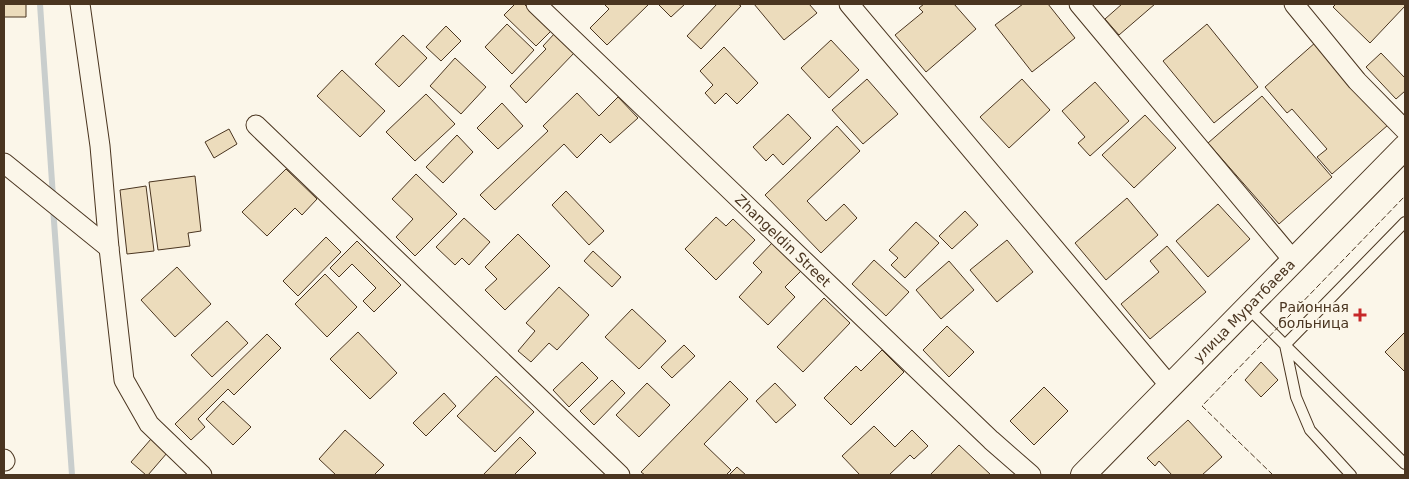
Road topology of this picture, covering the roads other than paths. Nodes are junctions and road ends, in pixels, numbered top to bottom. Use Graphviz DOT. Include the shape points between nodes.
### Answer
graph roads {
  1 [pos="80,4"];
  2 [pos="536,4"];
  3 [pos="848,4"];
  4 [pos="1079,4"];
  5 [pos="1294,4"];
  6 [pos="256,125"];
  7 [pos="1405,130"];
  8 [pos="1405,147"];
  9 [pos="4,163"];
  10 [pos="1405,222"];
  11 [pos="109,248"];
  12 [pos="1293,260"];
  13 [pos="1247,307"];
  14 [pos="1285,345"];
  15 [pos="1170,386"];
  16 [pos="1405,464"];
  17 [pos="202,475"];
  18 [pos="620,475"];
  19 [pos="1031,475"];
  20 [pos="1083,475"];
  21 [pos="1351,475"];
  1 -- 11 [label="street" via="99,138"];
  2 -- 19 [label="street, Zhangeldin Street"];
  3 -- 15 [label="street"];
  4 -- 12 [label="street"];
  5 -- 7 [label="street" via="1357,81"];
  6 -- 18 [label="street"];
  8 -- 12 [label="street, улица Муратбаева"];
  9 -- 11 [label="street"];
  10 -- 14 [label="lane"];
  11 -- 17 [label="street" via="124,380 148,424"];
  12 -- 13 [label="street, улица Муратбаева"];
  13 -- 14 [label="lane"];
  13 -- 15 [label="street, улица Муратбаева"];
  14 -- 16 [label="lane"];
  14 -- 21 [label="lane" via="1296,397 1310,430"];
  15 -- 20 [label="street, улица Муратбаева"];
}
